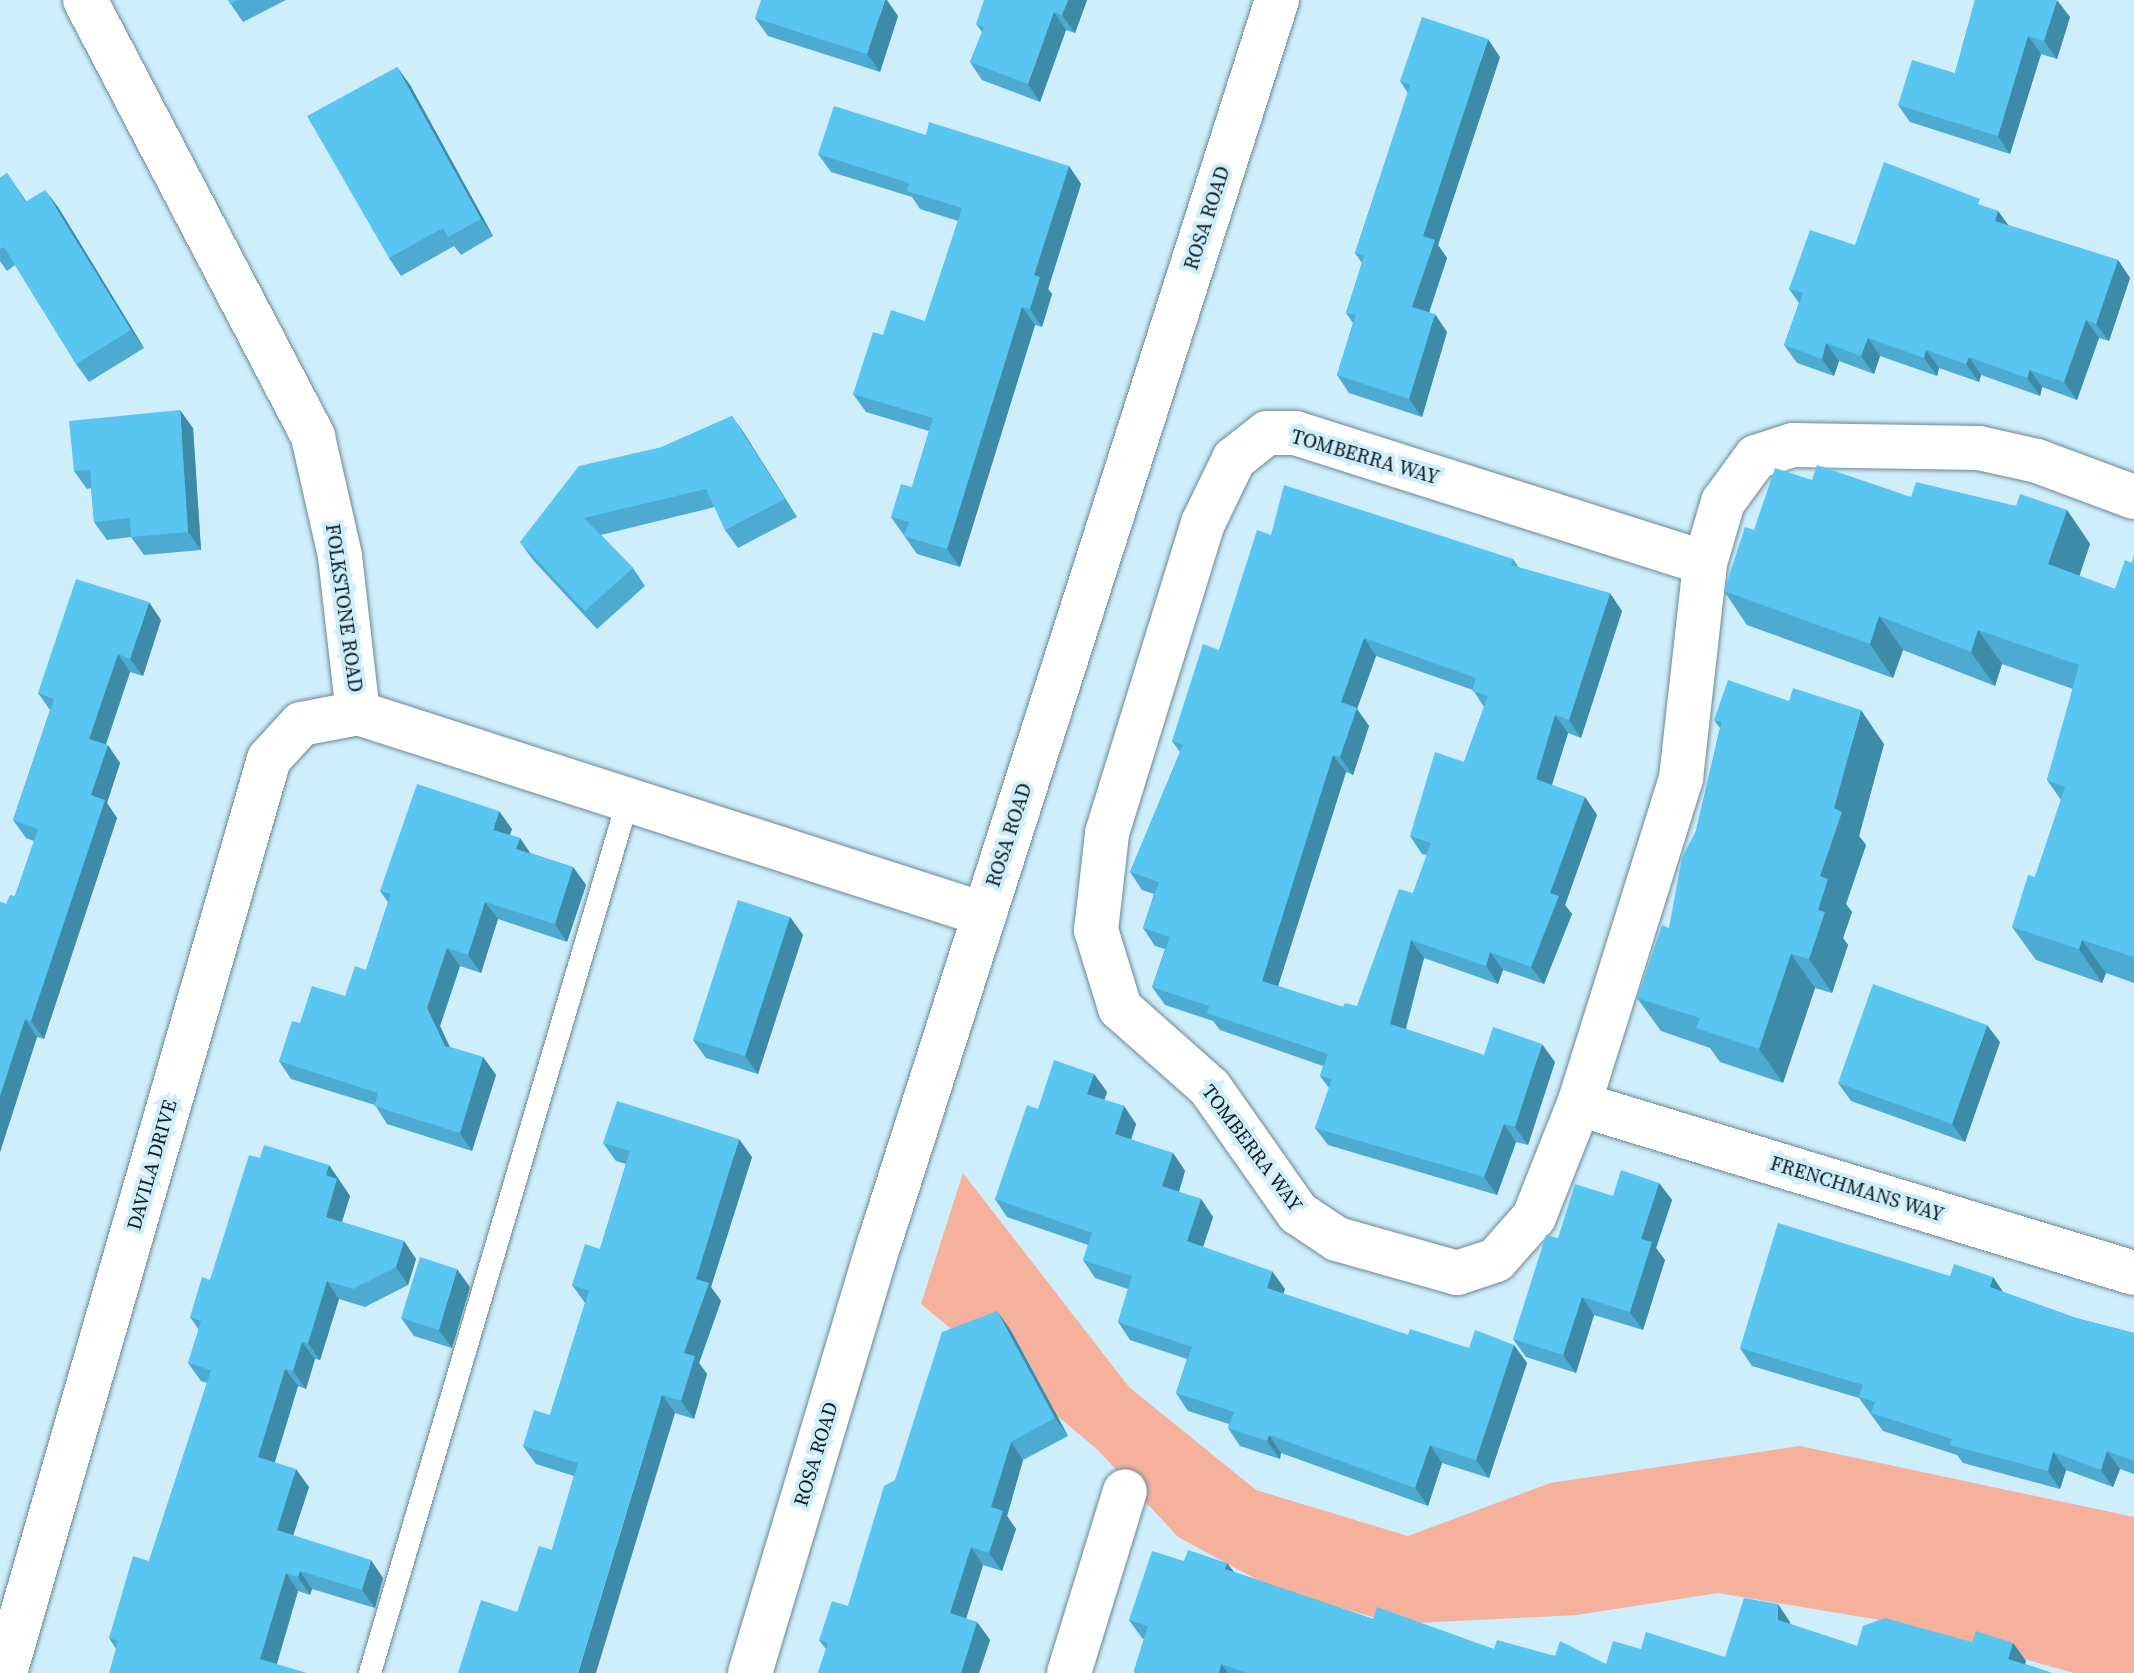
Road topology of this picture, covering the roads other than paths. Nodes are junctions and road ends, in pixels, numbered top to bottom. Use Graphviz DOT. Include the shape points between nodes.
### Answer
graph roads {
  1 [pos="85,0"];
  2 [pos="1277,0"];
  3 [pos="2134,497"];
  4 [pos="1705,563"];
  5 [pos="358,713"];
  6 [pos="628,800"];
  7 [pos="983,914"];
  8 [pos="1579,1104"];
  9 [pos="2134,1273"];
  10 [pos="1125,1491"];
  11 [pos="5,1673"];
  12 [pos="370,1673"];
  13 [pos="750,1673"];
  14 [pos="1069,1673"];
  1 -- 5 [label="street, FOLKSTONE ROAD" via="313,437 340,556"];
  2 -- 7 [label="street, ROSA ROAD"];
  3 -- 4 [label="street, TOMBERRA WAY" via="2037,461 1979,448 1793,445 1756,457 1723,502"];
  4 -- 8 [label="street, TOMBERRA WAY" via="1681,778"];
  4 -- 8 [label="street, TOMBERRA WAY" via="1296,433 1267,433 1234,459 1203,523 1107,834 1096,930 1120,1008 1210,1088 1298,1213 1337,1239 1457,1273 1496,1260 1534,1217"];
  5 -- 6 [label="street, FOLKSTONE ROAD"];
  5 -- 11 [label="street, DAVILA DRIVE" via="301,724 269,759"];
  6 -- 7 [label="street, FOLKSTONE ROAD"];
  6 -- 12 [label="lane"];
  7 -- 13 [label="street, ROSA ROAD"];
  8 -- 9 [label="street, FRENCHMANS WAY"];
  10 -- 14 [label="street"];
}
